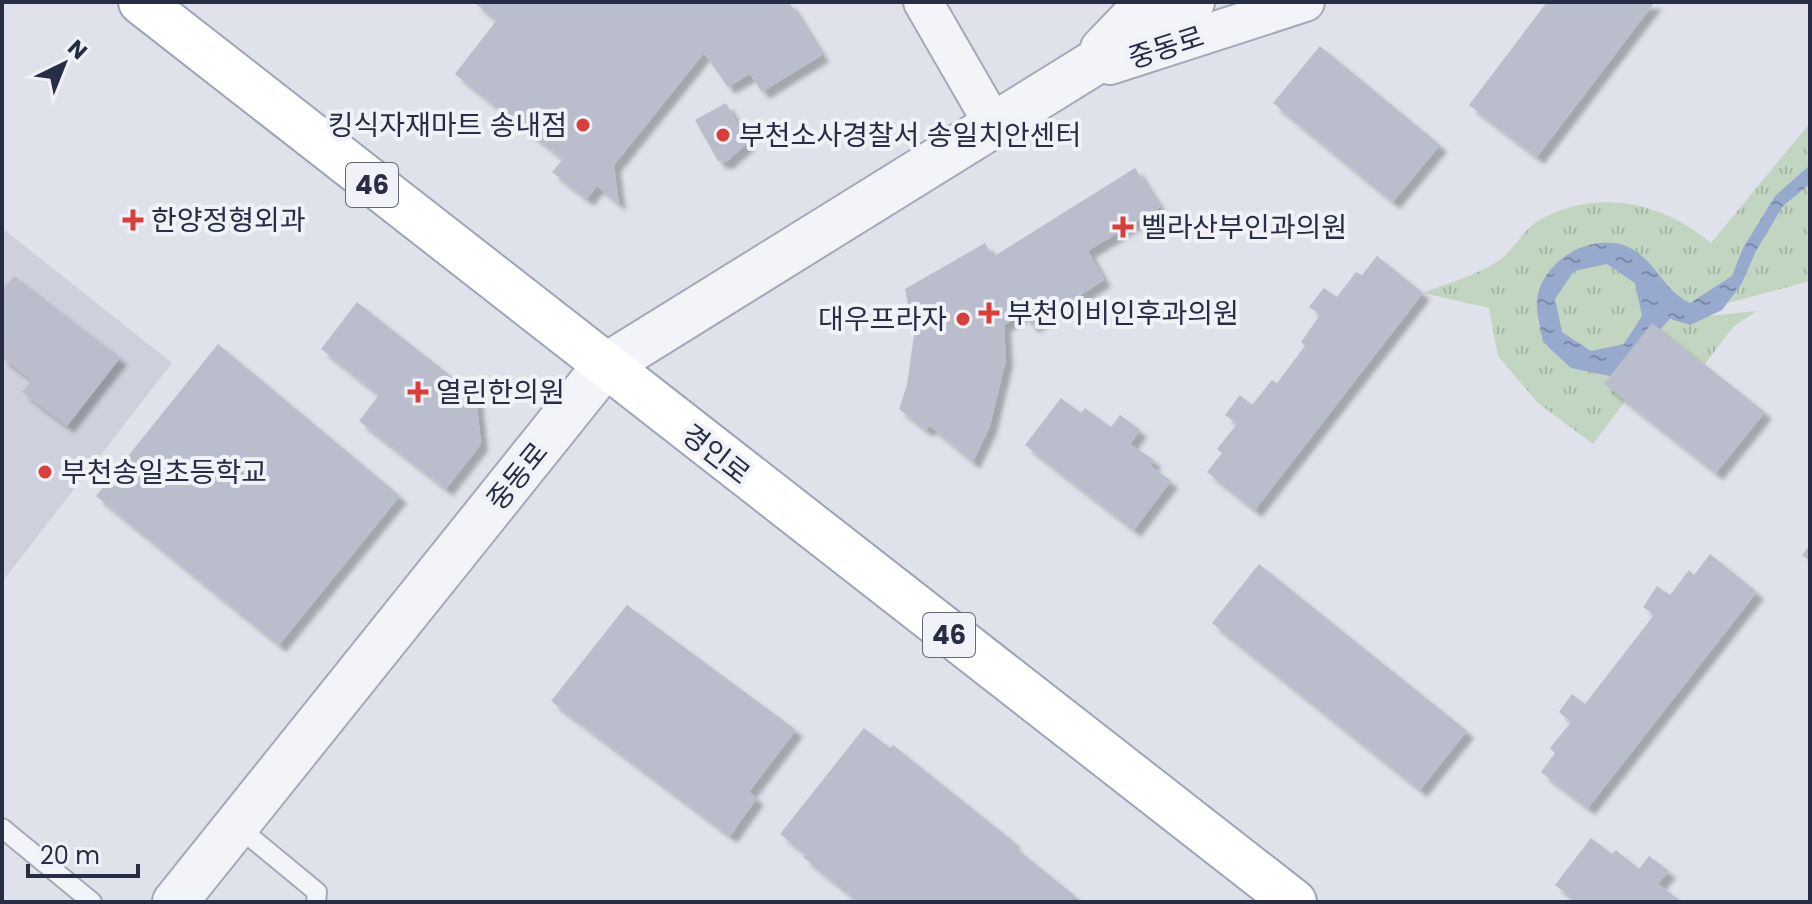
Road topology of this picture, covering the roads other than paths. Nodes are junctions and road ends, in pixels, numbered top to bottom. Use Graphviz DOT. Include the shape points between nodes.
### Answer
graph roads {
  1 [pos="141,2"];
  2 [pos="923,2"];
  3 [pos="1144,2"];
  4 [pos="1305,2"];
  5 [pos="1190,4"];
  6 [pos="1073,76"];
  7 [pos="994,125"];
  8 [pos="604,367"];
  9 [pos="237,826"];
  10 [pos="2,828"];
  11 [pos="92,902"];
  12 [pos="175,902"];
  13 [pos="316,902"];
  14 [pos="1294,902"];
  1 -- 8 [label="main road, 경인로 / 46"];
  2 -- 7 [label="street"];
  3 -- 6 [label="street, 중동로"];
  4 -- 6 [label="street, 중동로"];
  5 -- 6 [label="street, 중동로"];
  6 -- 7 [label="street, 중동로"];
  7 -- 8 [label="street, 중동로"];
  8 -- 9 [label="street, 중동로"];
  8 -- 14 [label="main road, 경인로 / 46"];
  9 -- 12 [label="street, 중동로"];
  9 -- 13 [label="lane" via="317,892"];
  10 -- 11 [label="lane"];
}
